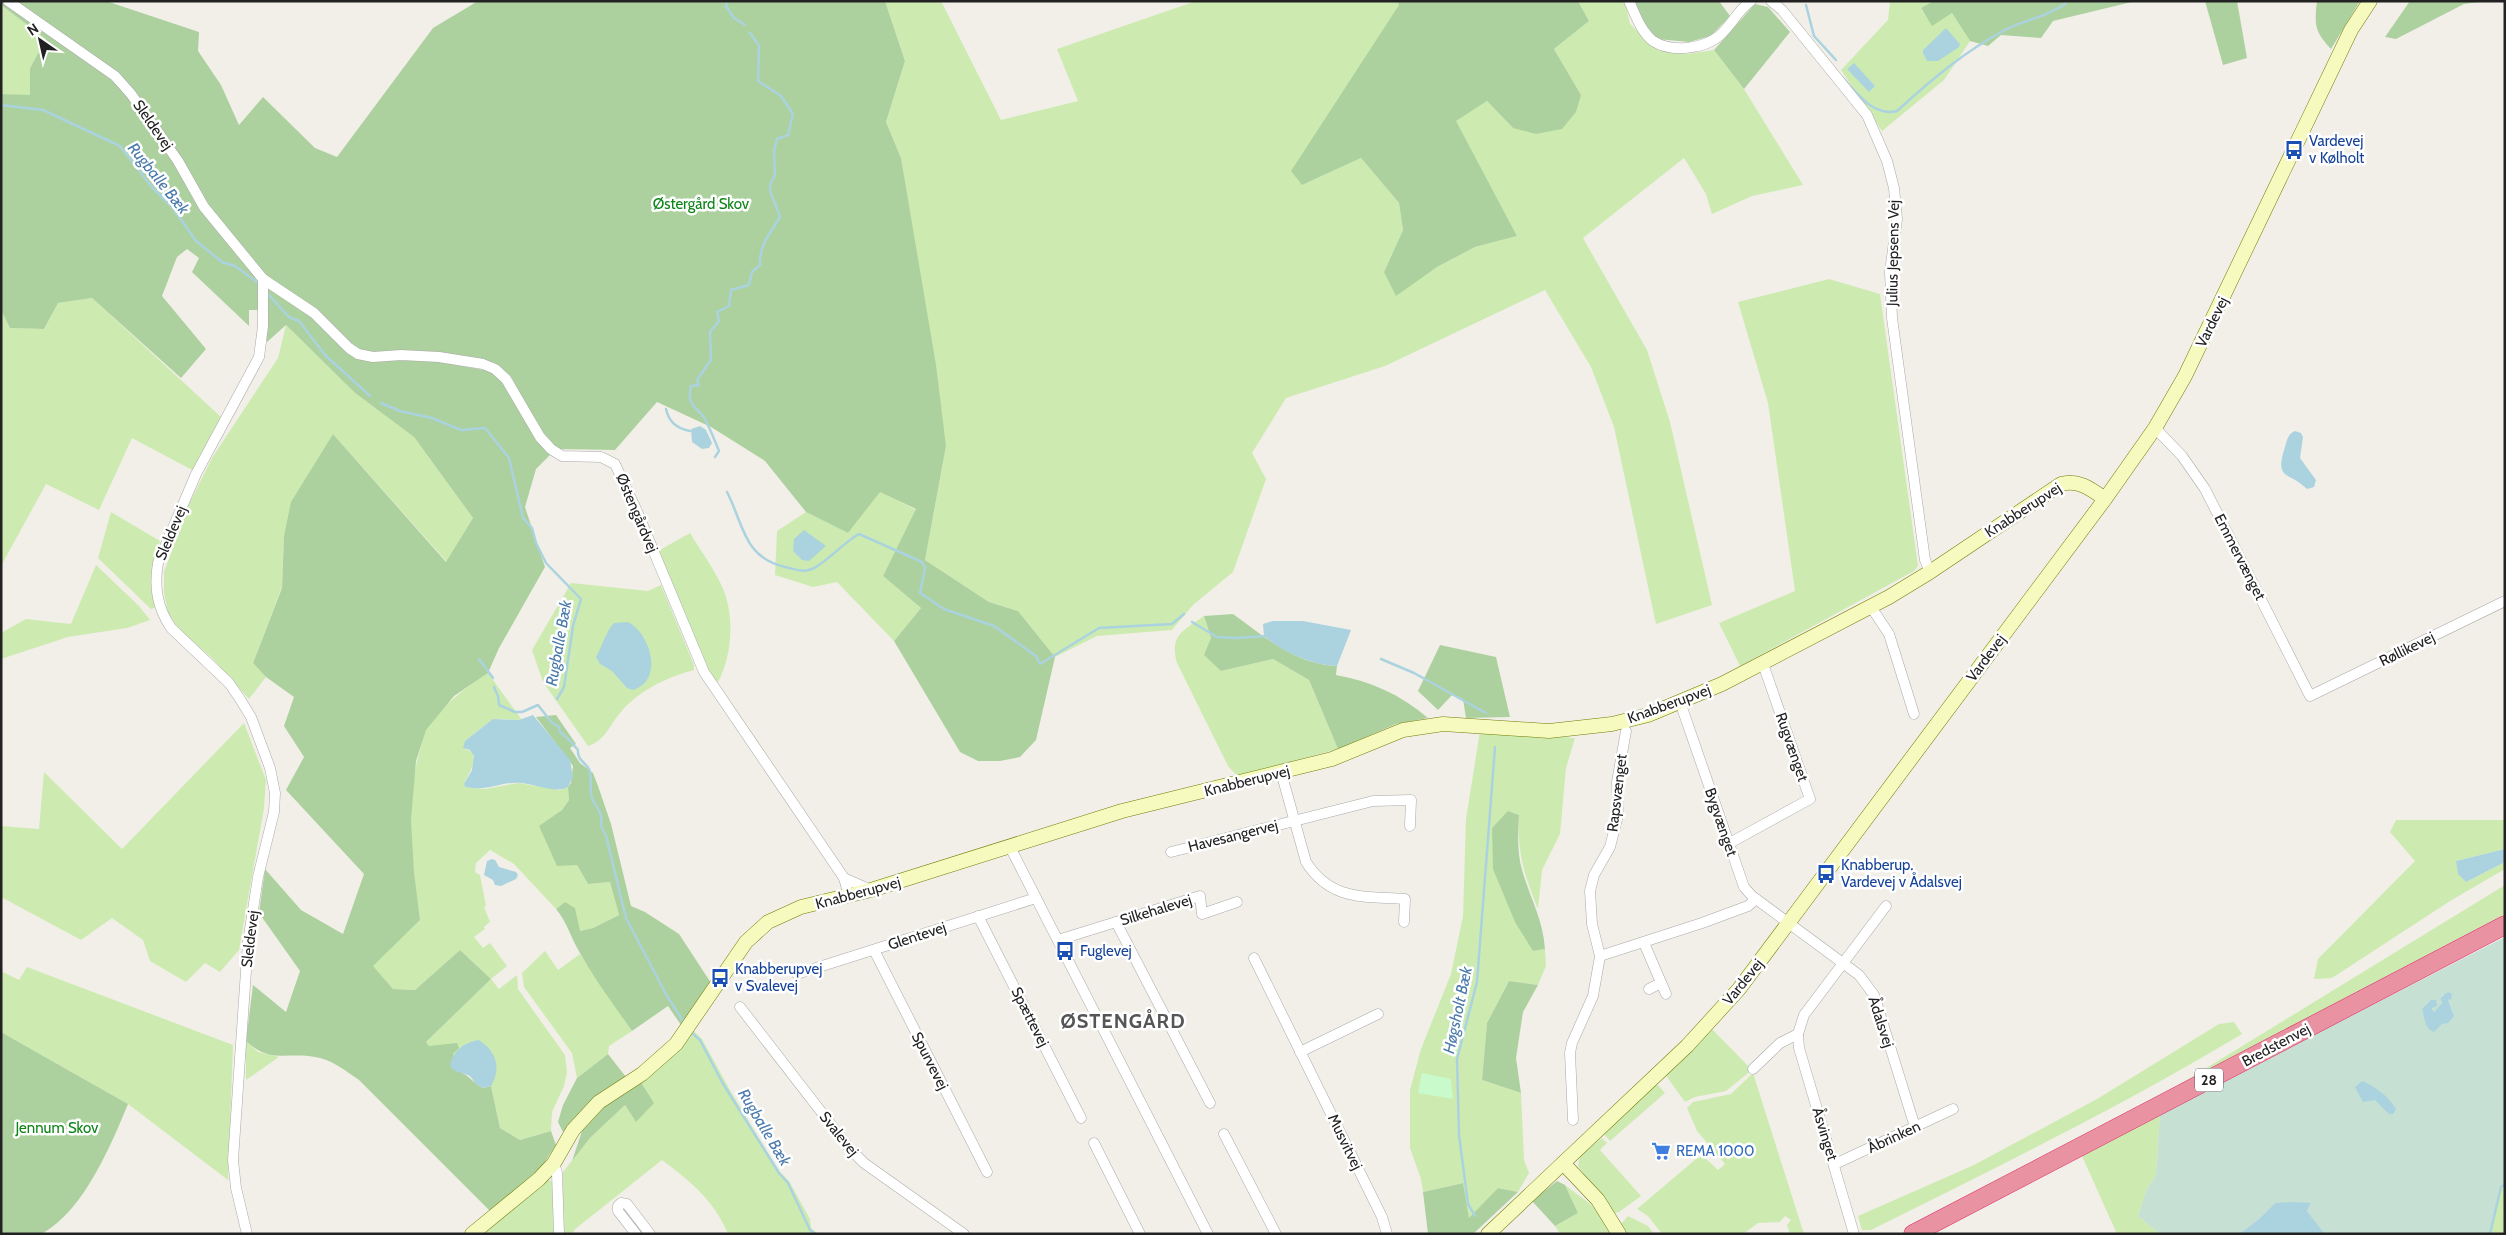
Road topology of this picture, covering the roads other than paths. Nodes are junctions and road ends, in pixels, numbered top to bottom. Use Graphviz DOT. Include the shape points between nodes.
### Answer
graph roads {
  1 [pos="8,1"];
  2 [pos="1629,1"];
  3 [pos="1750,1"];
  4 [pos="1771,1"];
  5 [pos="2370,1"];
  6 [pos="263,279"];
  7 [pos="2155,428"];
  8 [pos="2105,499"];
  9 [pos="1930,572"];
  10 [pos="2505,601"];
  11 [pos="1871,606"];
  12 [pos="1763,664"];
  13 [pos="2310,696"];
  14 [pos="1680,702"];
  15 [pos="1914,714"];
  16 [pos="1626,731"];
  17 [pos="1623,745"];
  18 [pos="1635,747"];
  19 [pos="1281,772"];
  20 [pos="1295,820"];
  21 [pos="1410,826"];
  22 [pos="1728,844"];
  23 [pos="1010,847"];
  24 [pos="1171,852"];
  25 [pos="844,878"];
  26 [pos="871,890"];
  27 [pos="849,896"];
  28 [pos="1036,898"];
  29 [pos="1756,899"];
  30 [pos="1237,902"];
  31 [pos="1886,906"];
  32 [pos="978,916"];
  33 [pos="1116,922"];
  34 [pos="1404,922"];
  35 [pos="1789,924"];
  36 [pos="2505,926"];
  37 [pos="1058,940"];
  38 [pos="1644,943"];
  39 [pos="874,950"];
  40 [pos="1600,956"];
  41 [pos="1254,958"];
  42 [pos="1844,962"];
  43 [pos="797,974"];
  44 [pos="1661,983"];
  45 [pos="1648,989"];
  46 [pos="1666,994"];
  47 [pos="740,1007"];
  48 [pos="1378,1014"];
  49 [pos="1798,1034"];
  50 [pos="1300,1052"];
  51 [pos="1753,1069"];
  52 [pos="1210,1103"];
  53 [pos="1953,1109"];
  54 [pos="1081,1118"];
  55 [pos="1573,1120"];
  56 [pos="1914,1127"];
  57 [pos="1224,1134"];
  58 [pos="1094,1143"];
  59 [pos="554,1163"];
  60 [pos="1563,1163"];
  61 [pos="1835,1164"];
  62 [pos="987,1172"];
  63 [pos="247,1234"];
  64 [pos="472,1234"];
  65 [pos="559,1234"];
  66 [pos="636,1234"];
  67 [pos="650,1234"];
  68 [pos="964,1234"];
  69 [pos="1140,1234"];
  70 [pos="1208,1234"];
  71 [pos="1276,1234"];
  72 [pos="1387,1234"];
  73 [pos="1488,1234"];
  74 [pos="1619,1234"];
  75 [pos="1854,1234"];
  76 [pos="1913,1234"];
  1 -- 6 [label="street, Sleldevej" via="115,76 173,154 204,207"];
  2 -- 3 [label="street" via="1640,25 1653,40 1669,47 1684,48 1705,45 1720,35"];
  4 -- 9 [label="street, Julius Jepsens Vej" via="1782,10 1867,115 1887,161 1894,188 1896,219 1890,272 1892,318 1925,560"];
  5 -- 7 [label="street, Vardevej" via="2351,30 2211,324"];
  6 -- 25 [label="street, Østengårdvej" via="314,314 358,354 439,357 495,369 506,379 540,437 551,449 562,456 601,457 615,464 704,672"];
  6 -- 63 [label="street, Sleldevej" via="259,357 196,474 158,563 156,578 156,595 171,628 228,683 251,718 270,768 274,793 274,812 258,877 248,942 233,1160"];
  7 -- 8 [label="street, Vardevej"];
  7 -- 13 [label="street, Emmervænget" via="2182,456 2205,489"];
  8 -- 9 [label="street, Knabberupvej" via="2082,484 2071,481 2061,484"];
  8 -- 35 [label="street, Vardevej"];
  9 -- 11 [label="street, Knabberupvej"];
  10 -- 13 [label="street, Røllikevej"];
  11 -- 12 [label="street, Knabberupvej"];
  11 -- 15 [label="street" via="1889,634"];
  12 -- 14 [label="street, Knabberupvej"];
  12 -- 22 [label="street, Rugvænget" via="1810,799"];
  14 -- 19 [label="street, Knabberupvej" via="1648,715 1581,729 1549,731 1443,724 1419,726 1332,759"];
  14 -- 22 [label="street, Bygvænget"];
  16 -- 17 [label="street, Rapsvænget"];
  17 -- 18 [label="street, Rapsvænget"];
  17 -- 40 [label="street, Rapsvænget" via="1617,782 1618,815 1610,847 1594,875 1590,891 1592,924"];
  19 -- 20 [label="street, Havesangervej"];
  19 -- 23 [label="street, Knabberupvej" via="1122,811"];
  20 -- 21 [label="street, Havesangervej" via="1373,801 1411,800"];
  20 -- 24 [label="street, Havesangervej"];
  20 -- 34 [label="street, Havesangervej" via="1306,862 1321,882 1348,895 1405,899"];
  22 -- 29 [label="street, Bygvænget" via="1744,887"];
  23 -- 26 [label="street, Knabberupvej"];
  23 -- 28 [label="street"];
  25 -- 26 [label="street"];
  25 -- 27 [label="street, Østengårdvej"];
  26 -- 27 [label="street, Knabberupvej"];
  27 -- 59 [label="street, Knabberupvej" via="801,907 757,930 676,1044 642,1074 585,1114"];
  28 -- 32 [label="street, Glentevej"];
  28 -- 37 [label="street"];
  29 -- 35 [label="street, Bygvænget"];
  29 -- 38 [label="street" via="1748,906"];
  30 -- 33 [label="street, Silkehalevej" via="1202,914 1200,896"];
  31 -- 42 [label="street"];
  32 -- 39 [label="street, Glentevej"];
  32 -- 54 [label="street, Spættevej"];
  33 -- 37 [label="street, Silkehalevej"];
  33 -- 52 [label="street"];
  35 -- 42 [label="street, Ådalsvej"];
  35 -- 60 [label="street, Vardevej" via="1739,989 1700,1032"];
  36 -- 76 [label="highway, Bredstenvej / 28"];
  37 -- 70 [label="street"];
  38 -- 40 [label="street"];
  38 -- 44 [label="street"];
  39 -- 43 [label="street, Glentevej"];
  39 -- 62 [label="street, Spurvevej"];
  40 -- 55 [label="street, Rapsvænget" via="1593,996 1570,1053"];
  41 -- 50 [label="street, Musvitvej"];
  42 -- 49 [label="street" via="1804,1015"];
  42 -- 56 [label="street, Ådalsvej" via="1874,995"];
  44 -- 45 [label="street"];
  44 -- 46 [label="street"];
  47 -- 68 [label="street, Svalevej" via="850,1149 864,1163"];
  48 -- 50 [label="street"];
  49 -- 51 [label="street" via="1780,1043"];
  49 -- 61 [label="street, Åsvinget" via="1799,1048"];
  50 -- 72 [label="street, Musvitvej" via="1382,1217"];
  53 -- 56 [label="street, Åbrinken"];
  56 -- 61 [label="street, Åbrinken"];
  57 -- 71 [label="street"];
  58 -- 69 [label="street"];
  59 -- 64 [label="street, Knabberupvej"];
  59 -- 65 [label="street"];
  60 -- 73 [label="street, Vardevej"];
  60 -- 74 [label="street" via="1598,1200"];
  61 -- 75 [label="street, Åsvinget"];
  66 -- 67 [label="street" via="618,1211 621,1203 627,1204"];
}
